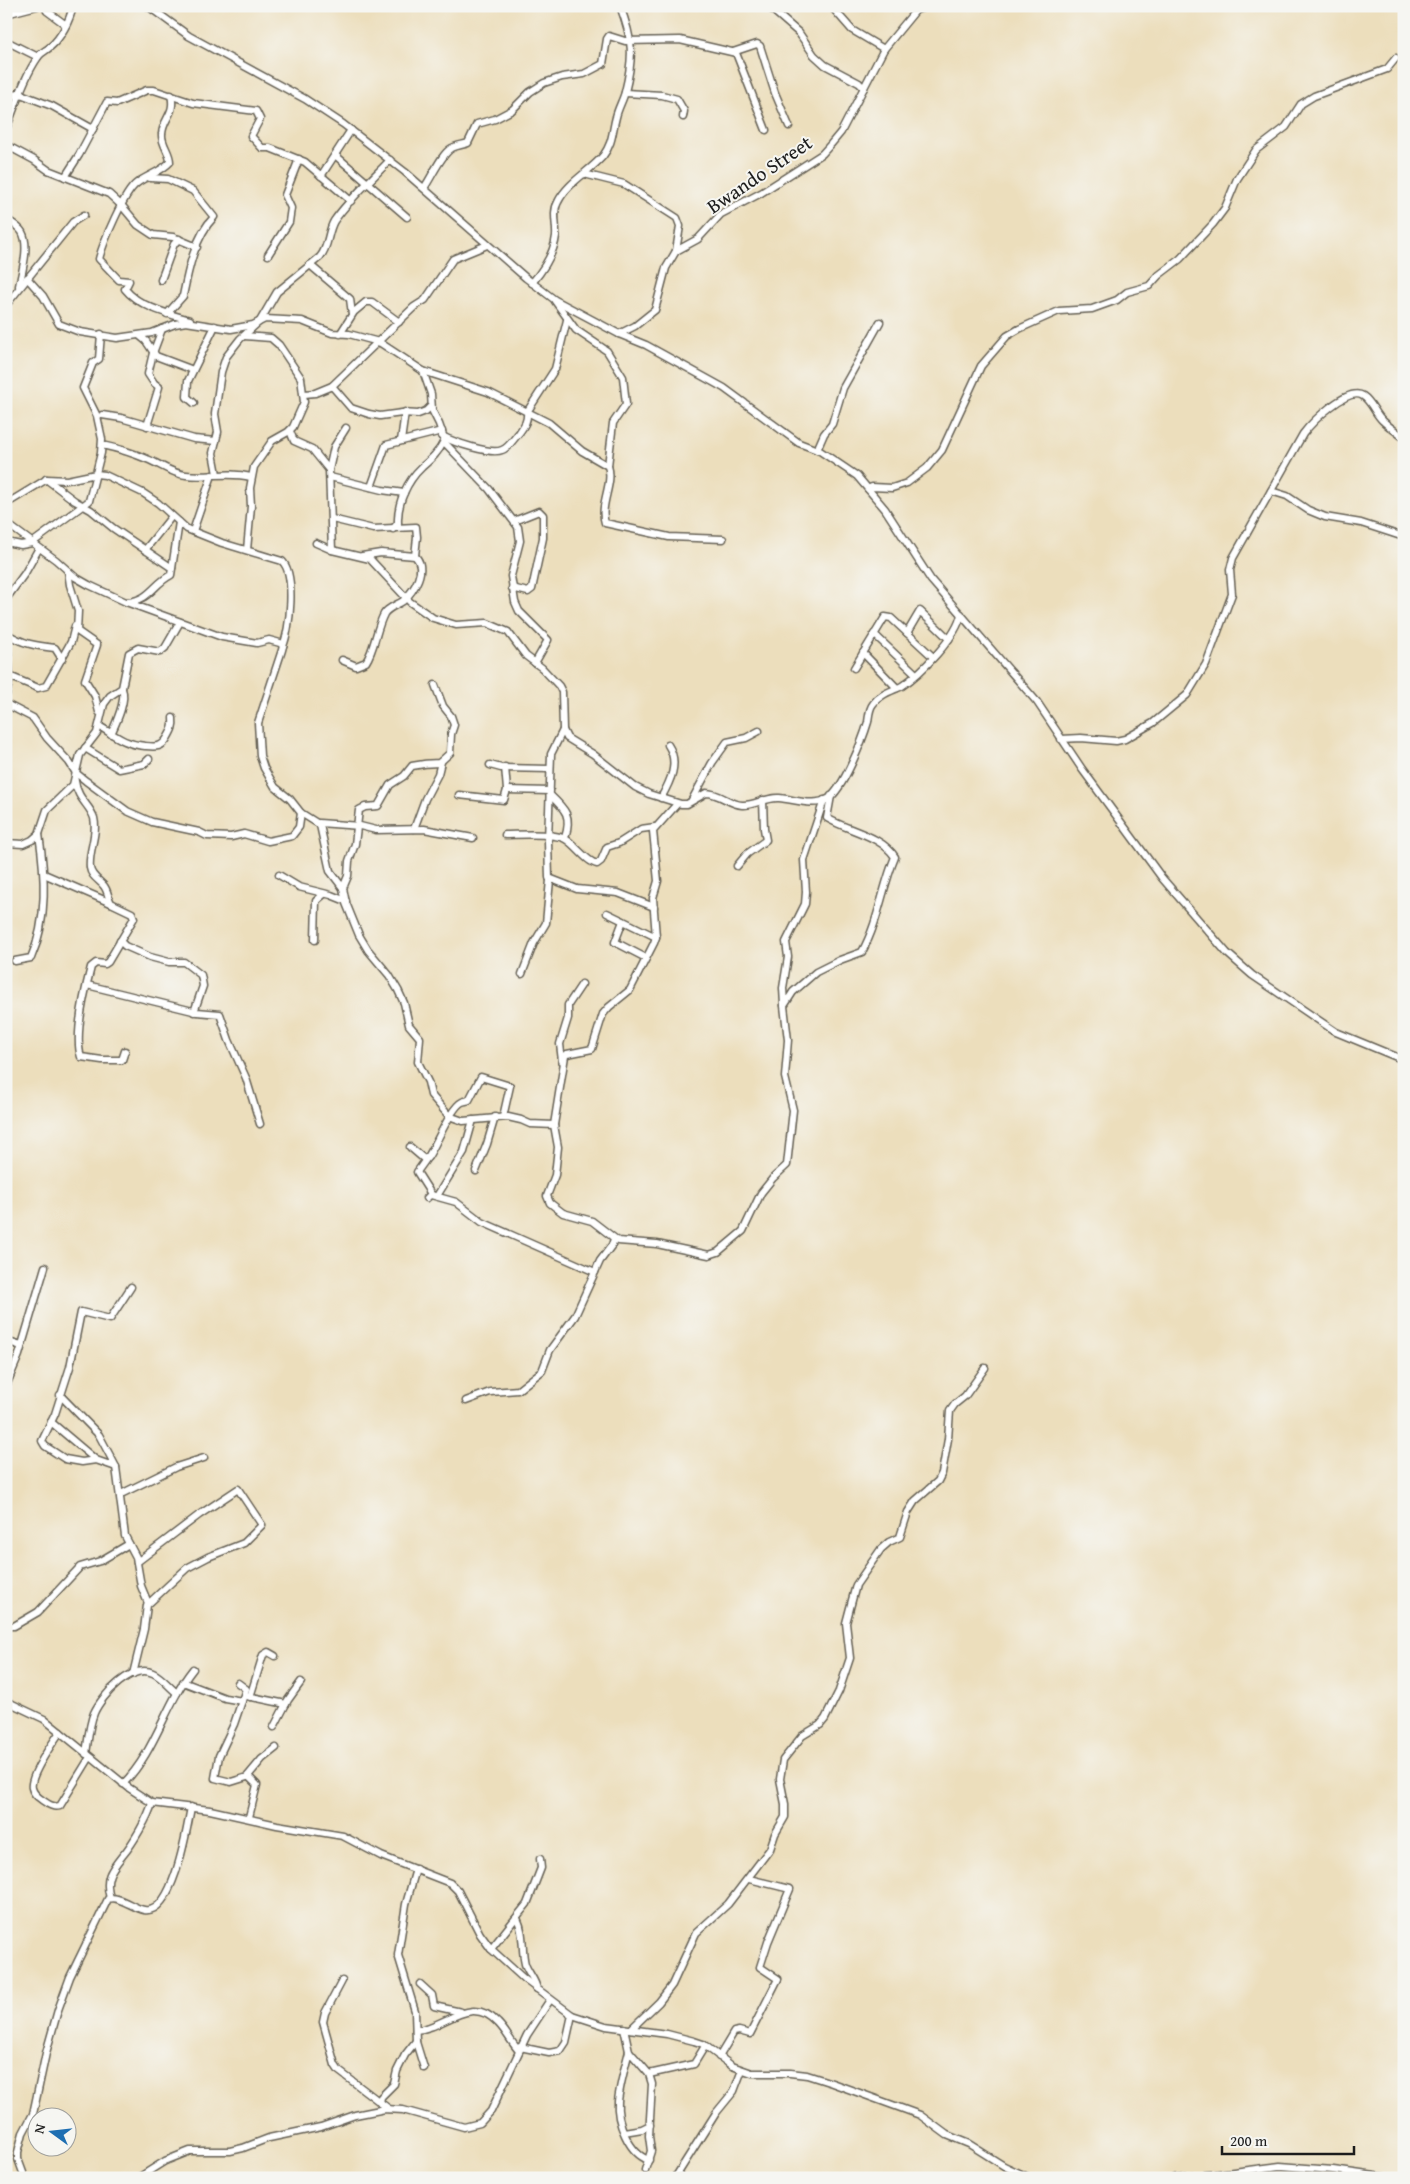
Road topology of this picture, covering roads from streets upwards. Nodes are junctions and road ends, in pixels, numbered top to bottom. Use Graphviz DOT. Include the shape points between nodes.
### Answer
graph roads {
  1 [pos="37,6"];
  2 [pos="45,6"];
  3 [pos="73,6"];
  4 [pos="148,6"];
  5 [pos="620,6"];
  6 [pos="768,6"];
  7 [pos="831,6"];
  8 [pos="928,6"];
  9 [pos="6,14"];
  10 [pos="66,25"];
  11 [pos="6,41"];
  12 [pos="632,42"];
  13 [pos="884,49"];
  14 [pos="733,52"];
  15 [pos="38,57"];
  16 [pos="1396,58"];
  17 [pos="864,88"];
  18 [pos="6,92"];
  19 [pos="625,93"];
  20 [pos="18,95"];
  21 [pos="171,95"];
  22 [pos="684,117"];
  23 [pos="790,126"];
  24 [pos="6,129"];
  25 [pos="93,129"];
  26 [pos="351,130"];
  27 [pos="766,130"];
  28 [pos="6,145"];
  29 [pos="335,156"];
  30 [pos="299,159"];
  31 [pos="390,160"];
  32 [pos="584,174"];
  33 [pos="321,176"];
  34 [pos="65,177"];
  35 [pos="146,178"];
  36 [pos="368,183"];
  37 [pos="424,188"];
  38 [pos="351,201"];
  39 [pos="122,206"];
  40 [pos="84,215"];
  41 [pos="407,217"];
  42 [pos="6,219"];
  43 [pos="179,239"];
  44 [pos="487,245"];
  45 [pos="196,247"];
  46 [pos="676,251"];
  47 [pos="268,255"];
  48 [pos="310,265"];
  49 [pos="27,278"];
  50 [pos="161,280"];
  51 [pos="532,283"];
  52 [pos="19,287"];
  53 [pos="555,300"];
  54 [pos="6,305"];
  55 [pos="167,314"];
  56 [pos="352,314"];
  57 [pos="568,320"];
  58 [pos="260,321"];
  59 [pos="399,322"];
  60 [pos="880,322"];
  61 [pos="198,323"];
  62 [pos="215,326"];
  63 [pos="162,329"];
  64 [pos="101,334"];
  65 [pos="340,334"];
  66 [pos="619,334"];
  67 [pos="140,336"];
  68 [pos="244,336"];
  69 [pos="379,342"];
  70 [pos="153,353"];
  71 [pos="193,370"];
  72 [pos="423,371"];
  73 [pos="332,386"];
  74 [pos="304,394"];
  75 [pos="194,404"];
  76 [pos="431,406"];
  77 [pos="405,412"];
  78 [pos="527,412"];
  79 [pos="102,414"];
  80 [pos="147,426"];
  81 [pos="346,428"];
  82 [pos="290,431"];
  83 [pos="443,436"];
  84 [pos="1404,438"];
  85 [pos="216,440"];
  86 [pos="401,441"];
  87 [pos="102,445"];
  88 [pos="817,450"];
  89 [pos="608,466"];
  90 [pos="329,473"];
  91 [pos="96,474"];
  92 [pos="214,474"];
  93 [pos="251,477"];
  94 [pos="46,479"];
  95 [pos="371,487"];
  96 [pos="868,489"];
  97 [pos="1271,491"];
  98 [pos="404,493"];
  99 [pos="6,504"];
  100 [pos="84,506"];
  101 [pos="172,516"];
  102 [pos="332,519"];
  103 [pos="514,521"];
  104 [pos="179,522"];
  105 [pos="6,523"];
  106 [pos="393,528"];
  107 [pos="193,531"];
  108 [pos="1404,537"];
  109 [pos="723,539"];
  110 [pos="6,542"];
  111 [pos="32,543"];
  112 [pos="316,543"];
  113 [pos="39,548"];
  114 [pos="145,550"];
  115 [pos="247,550"];
  116 [pos="332,550"];
  117 [pos="361,556"];
  118 [pos="415,556"];
  119 [pos="172,568"];
  120 [pos="68,570"];
  121 [pos="512,588"];
  122 [pos="406,598"];
  123 [pos="6,599"];
  124 [pos="126,602"];
  125 [pos="961,614"];
  126 [pos="180,622"];
  127 [pos="77,623"];
  128 [pos="6,633"];
  129 [pos="907,633"];
  130 [pos="874,634"];
  131 [pos="949,639"];
  132 [pos="283,646"];
  133 [pos="863,653"];
  134 [pos="933,657"];
  135 [pos="62,659"];
  136 [pos="342,660"];
  137 [pos="536,663"];
  138 [pos="854,668"];
  139 [pos="916,674"];
  140 [pos="9,676"];
  141 [pos="435,685"];
  142 [pos="897,688"];
  143 [pos="122,689"];
  144 [pos="6,694"];
  145 [pos="6,704"];
  146 [pos="100,716"];
  147 [pos="173,718"];
  148 [pos="99,726"];
  149 [pos="563,730"];
  150 [pos="759,731"];
  151 [pos="111,734"];
  152 [pos="1062,739"];
  153 [pos="668,745"];
  154 [pos="85,748"];
  155 [pos="149,759"];
  156 [pos="441,762"];
  157 [pos="490,765"];
  158 [pos="505,767"];
  159 [pos="550,769"];
  160 [pos="76,773"];
  161 [pos="74,781"];
  162 [pos="507,790"];
  163 [pos="550,793"];
  164 [pos="459,795"];
  165 [pos="831,796"];
  166 [pos="661,798"];
  167 [pos="763,800"];
  168 [pos="824,800"];
  169 [pos="692,801"];
  170 [pos="677,804"];
  171 [pos="302,813"];
  172 [pos="319,823"];
  173 [pos="358,826"];
  174 [pos="656,826"];
  175 [pos="414,829"];
  176 [pos="38,834"];
  177 [pos="505,835"];
  178 [pos="548,836"];
  179 [pos="473,838"];
  180 [pos="565,838"];
  181 [pos="6,844"];
  182 [pos="737,866"];
  183 [pos="44,874"];
  184 [pos="280,875"];
  185 [pos="550,880"];
  186 [pos="343,888"];
  187 [pos="324,894"];
  188 [pos="346,901"];
  189 [pos="111,903"];
  190 [pos="654,907"];
  191 [pos="607,913"];
  192 [pos="623,921"];
  193 [pos="656,937"];
  194 [pos="315,940"];
  195 [pos="120,941"];
  196 [pos="646,958"];
  197 [pos="15,961"];
  198 [pos="522,974"];
  199 [pos="582,984"];
  200 [pos="88,985"];
  201 [pos="784,1006"];
  202 [pos="194,1012"];
  203 [pos="125,1052"];
  204 [pos="1404,1060"];
  205 [pos="562,1065"];
  206 [pos="449,1116"];
  207 [pos="495,1117"];
  208 [pos="503,1117"];
  209 [pos="473,1120"];
  210 [pos="260,1124"];
  211 [pos="554,1125"];
  212 [pos="410,1147"];
  213 [pos="427,1158"];
  214 [pos="476,1172"];
  215 [pos="432,1196"];
  216 [pos="614,1238"];
  217 [pos="45,1267"];
  218 [pos="596,1272"];
  219 [pos="131,1287"];
  220 [pos="6,1341"];
  221 [pos="22,1346"];
  222 [pos="985,1368"];
  223 [pos="6,1386"];
  224 [pos="60,1395"];
  225 [pos="466,1401"];
  226 [pos="51,1422"];
  227 [pos="204,1458"];
  228 [pos="96,1460"];
  229 [pos="116,1467"];
  230 [pos="120,1494"];
  231 [pos="130,1544"];
  232 [pos="137,1562"];
  233 [pos="148,1603"];
  234 [pos="6,1626"];
  235 [pos="275,1656"];
  236 [pos="193,1669"];
  237 [pos="133,1674"];
  238 [pos="183,1682"];
  239 [pos="301,1682"];
  240 [pos="238,1683"];
  241 [pos="177,1693"];
  242 [pos="245,1698"];
  243 [pos="6,1701"];
  244 [pos="286,1704"];
  245 [pos="274,1727"];
  246 [pos="60,1732"];
  247 [pos="276,1748"];
  248 [pos="88,1756"];
  249 [pos="248,1776"];
  250 [pos="123,1784"];
  251 [pos="152,1803"];
  252 [pos="191,1807"];
  253 [pos="249,1818"];
  254 [pos="540,1859"];
  255 [pos="416,1869"];
  256 [pos="749,1879"];
  257 [pos="110,1898"];
  258 [pos="517,1918"];
  259 [pos="491,1949"];
  260 [pos="342,1981"];
  261 [pos="420,1984"];
  262 [pos="537,1989"];
  263 [pos="550,2000"];
  264 [pos="460,2012"];
  265 [pos="572,2016"];
  266 [pos="628,2029"];
  267 [pos="416,2030"];
  268 [pos="416,2041"];
  269 [pos="705,2046"];
  270 [pos="519,2049"];
  271 [pos="629,2051"];
  272 [pos="719,2057"];
  273 [pos="424,2068"];
  274 [pos="742,2070"];
  275 [pos="649,2074"];
  276 [pos="380,2103"];
  277 [pos="389,2109"];
  278 [pos="650,2125"];
  279 [pos="624,2132"];
  280 [pos="650,2160"];
  281 [pos="645,2170"];
  282 [pos="24,2178"];
  283 [pos="138,2178"];
  284 [pos="675,2178"];
  285 [pos="1030,2178"];
  286 [pos="1174,2178"];
  287 [pos="1389,2178"];
  1 -- 9 [label="street"];
  2 -- 10 [label="street"];
  3 -- 10 [label="street"];
  4 -- 26 [label="street" via="189,36 305,99"];
  5 -- 12 [label="street"];
  6 -- 17 [label="street" via="799,33 825,65"];
  7 -- 13 [label="street" via="852,30"];
  8 -- 13 [label="street, Bwando Street" via="916,10"];
  10 -- 15 [label="street" via="52,46"];
  11 -- 15 [label="street"];
  12 -- 14 [label="street" via="680,40"];
  12 -- 19 [label="street"];
  12 -- 37 [label="street" via="608,37 603,64 584,74 562,76 544,84 530,92 512,110 477,124 468,143 445,153"];
  13 -- 17 [label="street, Bwando Street"];
  14 -- 23 [label="street" via="750,45 760,46 772,86"];
  14 -- 27 [label="street" via="740,60"];
  15 -- 20 [label="street"];
  16 -- 96 [label="street" via="1387,69 1314,96 1301,104 1286,127 1256,150 1213,224 1149,286 1126,292 1116,300 1092,309 1059,311 1007,336 981,366 942,450 927,468 907,483 892,488"];
  17 -- 46 [label="street, Bwando Street" via="842,132 822,154 721,214 698,239"];
  18 -- 20 [label="street"];
  19 -- 22 [label="street" via="677,99"];
  19 -- 32 [label="street" via="616,116 613,138 603,156"];
  20 -- 24 [label="street"];
  20 -- 25 [label="street" via="52,106"];
  21 -- 25 [label="street" via="148,90 121,102 107,102"];
  21 -- 30 [label="street" via="193,103 256,111 260,119 252,139 262,148"];
  21 -- 35 [label="street" via="172,110 162,136 171,161"];
  25 -- 34 [label="street"];
  26 -- 29 [label="street"];
  26 -- 31 [label="street"];
  28 -- 34 [label="street"];
  29 -- 33 [label="street"];
  29 -- 36 [label="street"];
  30 -- 33 [label="street"];
  30 -- 47 [label="street" via="285,195 291,208 289,222"];
  31 -- 36 [label="street"];
  31 -- 37 [label="street"];
  32 -- 46 [label="street" via="629,186 677,218 680,226"];
  32 -- 51 [label="street" via="558,201 556,237 551,253"];
  33 -- 38 [label="street"];
  34 -- 39 [label="street" via="105,192"];
  35 -- 39 [label="street" via="135,185"];
  35 -- 45 [label="street" via="168,179 193,191 214,216"];
  36 -- 38 [label="street"];
  36 -- 41 [label="street"];
  37 -- 44 [label="street"];
  38 -- 48 [label="street" via="331,227 324,252"];
  39 -- 43 [label="street" via="143,229 158,236"];
  39 -- 55 [label="street" via="99,260 119,280 128,281 127,292"];
  40 -- 49 [label="street" via="73,222"];
  42 -- 52 [label="street" via="20,230 24,240"];
  43 -- 45 [label="street"];
  43 -- 50 [label="street" via="174,244"];
  44 -- 51 [label="street"];
  44 -- 59 [label="street" via="453,259 425,300"];
  45 -- 55 [label="street" via="183,296"];
  46 -- 66 [label="street" via="666,268 655,310"];
  48 -- 56 [label="street" via="347,295 352,302"];
  48 -- 58 [label="street" via="277,292"];
  49 -- 52 [label="street"];
  49 -- 64 [label="street" via="43,296 60,324 80,332"];
  51 -- 53 [label="street"];
  52 -- 54 [label="street"];
  53 -- 57 [label="street"];
  53 -- 66 [label="street"];
  55 -- 61 [label="street"];
  56 -- 59 [label="street" via="369,302"];
  56 -- 65 [label="street"];
  57 -- 78 [label="street" via="557,366"];
  57 -- 89 [label="street" via="576,330 605,349 623,378 626,405 612,423"];
  58 -- 62 [label="street" via="231,329"];
  58 -- 65 [label="street" via="302,321"];
  58 -- 68 [label="street"];
  59 -- 69 [label="street"];
  60 -- 88 [label="street" via="843,388 835,418"];
  61 -- 62 [label="street"];
  61 -- 63 [label="street" via="175,324"];
  62 -- 71 [label="street"];
  63 -- 64 [label="street" via="119,338"];
  63 -- 70 [label="street"];
  64 -- 87 [label="street" via="99,359 93,362 83,388 97,416"];
  65 -- 69 [label="street"];
  66 -- 88 [label="street" via="646,345 724,388 799,443"];
  67 -- 70 [label="street"];
  68 -- 74 [label="street" via="275,340 297,371"];
  68 -- 85 [label="street" via="230,351 221,372 215,416"];
  69 -- 72 [label="street"];
  69 -- 73 [label="street"];
  70 -- 71 [label="street"];
  70 -- 80 [label="street" via="148,376 159,387"];
  71 -- 75 [label="street" via="187,398"];
  72 -- 76 [label="street" via="431,394"];
  72 -- 78 [label="street" via="482,390"];
  73 -- 74 [label="street"];
  73 -- 77 [label="street" via="352,408 362,412 380,416"];
  74 -- 82 [label="street" via="303,408"];
  76 -- 77 [label="street" via="422,413"];
  76 -- 83 [label="street"];
  77 -- 86 [label="street"];
  78 -- 83 [label="street" via="528,419 502,450 490,452"];
  78 -- 89 [label="street" via="550,423 582,451"];
  79 -- 80 [label="street"];
  80 -- 85 [label="street" via="194,439"];
  81 -- 90 [label="street" via="334,447"];
  82 -- 90 [label="street" via="294,442 313,450"];
  82 -- 93 [label="street" via="269,445 255,464"];
  83 -- 86 [label="street"];
  83 -- 98 [label="street" via="437,453"];
  83 -- 103 [label="street" via="453,452"];
  84 -- 97 [label="street" via="1382,420 1364,396 1348,396 1306,430"];
  85 -- 92 [label="street"];
  86 -- 95 [label="street" via="383,449"];
  87 -- 91 [label="street"];
  87 -- 92 [label="street" via="146,458 180,474 203,478"];
  88 -- 96 [label="street" via="857,476"];
  89 -- 109 [label="street" via="605,523 669,537"];
  90 -- 95 [label="street"];
  90 -- 102 [label="street"];
  91 -- 94 [label="street" via="70,480"];
  91 -- 100 [label="street" via="92,495"];
  91 -- 101 [label="street" via="133,487"];
  92 -- 93 [label="street" via="233,473"];
  92 -- 107 [label="street"];
  93 -- 115 [label="street"];
  94 -- 99 [label="street"];
  94 -- 100 [label="street"];
  95 -- 98 [label="street"];
  96 -- 125 [label="street" via="885,509 931,580"];
  97 -- 108 [label="street" via="1288,496 1318,514"];
  97 -- 152 [label="street" via="1233,559 1230,570 1232,595 1206,664 1188,694 1156,721 1125,739"];
  98 -- 106 [label="street" via="398,523"];
  100 -- 111 [label="street"];
  100 -- 114 [label="street"];
  101 -- 104 [label="street"];
  101 -- 114 [label="street"];
  102 -- 106 [label="street" via="373,529"];
  102 -- 116 [label="street"];
  103 -- 121 [label="street" via="520,536 511,576"];
  103 -- 121 [label="street" via="539,510 544,526 532,589 528,592"];
  104 -- 107 [label="street"];
  104 -- 119 [label="street"];
  105 -- 111 [label="street"];
  106 -- 118 [label="street" via="416,527"];
  107 -- 115 [label="street"];
  110 -- 111 [label="street"];
  111 -- 113 [label="street"];
  112 -- 116 [label="street"];
  113 -- 120 [label="street"];
  113 -- 123 [label="street"];
  114 -- 119 [label="street"];
  115 -- 132 [label="street" via="282,561 286,566 290,616"];
  116 -- 117 [label="street"];
  117 -- 118 [label="street" via="381,553"];
  117 -- 122 [label="street" via="370,559"];
  118 -- 122 [label="street" via="421,571"];
  119 -- 124 [label="street" via="171,575 160,581 151,593 141,600"];
  120 -- 124 [label="street" via="89,586"];
  120 -- 127 [label="street" via="77,606"];
  121 -- 137 [label="street" via="518,609 548,639"];
  122 -- 136 [label="street" via="384,612 365,663 356,666"];
  122 -- 137 [label="street" via="423,613 450,624 498,626 508,632 526,656"];
  124 -- 126 [label="street"];
  125 -- 131 [label="street"];
  125 -- 152 [label="street" via="1037,702"];
  126 -- 132 [label="street" via="222,637 257,643 269,640"];
  126 -- 143 [label="street" via="160,652 138,648 130,651"];
  127 -- 135 [label="street"];
  127 -- 146 [label="street" via="79,634 97,645 85,680 95,696"];
  128 -- 135 [label="street" via="29,645 55,648"];
  128 -- 140 [label="street"];
  129 -- 130 [label="street" via="886,616"];
  129 -- 131 [label="street" via="920,611"];
  129 -- 134 [label="street"];
  130 -- 133 [label="street"];
  130 -- 139 [label="street"];
  131 -- 134 [label="street"];
  132 -- 171 [label="street" via="258,723 258,743 272,782"];
  133 -- 138 [label="street"];
  133 -- 142 [label="street"];
  134 -- 139 [label="street"];
  135 -- 140 [label="street" via="48,684 42,688"];
  137 -- 149 [label="street" via="561,690"];
  139 -- 142 [label="street"];
  140 -- 144 [label="street"];
  141 -- 156 [label="street" via="454,725 451,751"];
  142 -- 165 [label="street" via="872,704 862,739"];
  143 -- 146 [label="street" via="106,700"];
  143 -- 151 [label="street" via="122,704"];
  145 -- 160 [label="street" via="33,718"];
  146 -- 148 [label="street"];
  147 -- 151 [label="street" via="168,737 158,747 132,745"];
  148 -- 151 [label="street"];
  148 -- 154 [label="street" via="96,736"];
  149 -- 159 [label="street" via="552,750"];
  149 -- 166 [label="street" via="569,740 631,784"];
  150 -- 169 [label="street" via="746,738 726,742"];
  152 -- 204 [label="street" via="1162,878 1227,953 1252,975 1336,1032"];
  153 -- 166 [label="street" via="673,771"];
  154 -- 155 [label="street" via="121,770 144,764"];
  154 -- 160 [label="street"];
  156 -- 173 [label="street" via="409,768 404,776 390,785 378,806 359,810"];
  156 -- 175 [label="street"];
  157 -- 158 [label="street"];
  158 -- 159 [label="street"];
  158 -- 162 [label="street"];
  159 -- 163 [label="street"];
  160 -- 161 [label="street"];
  160 -- 171 [label="street" via="135,816 207,836 244,834 268,841 290,836 298,829"];
  161 -- 176 [label="street" via="46,812"];
  161 -- 189 [label="street" via="94,821 90,871 105,887"];
  162 -- 163 [label="street"];
  162 -- 164 [label="street" via="502,801"];
  163 -- 178 [label="street"];
  163 -- 180 [label="street" via="567,815 569,823"];
  165 -- 168 [label="street"];
  165 -- 201 [label="street" via="827,818 868,837 895,856 886,877 874,928 862,952 816,972 793,992"];
  166 -- 170 [label="street"];
  167 -- 168 [label="street"];
  167 -- 169 [label="street" via="741,805 709,793"];
  167 -- 182 [label="street" via="766,840"];
  168 -- 201 [label="street" via="804,860 804,904 786,942"];
  169 -- 170 [label="street"];
  170 -- 174 [label="street"];
  171 -- 172 [label="street"];
  172 -- 173 [label="street"];
  172 -- 186 [label="street" via="330,871"];
  173 -- 175 [label="street" via="377,830"];
  173 -- 186 [label="street"];
  174 -- 180 [label="street" via="641,829 608,847 597,864 590,862"];
  174 -- 190 [label="street" via="653,832 658,884"];
  175 -- 179 [label="street"];
  176 -- 181 [label="street" via="28,842"];
  176 -- 183 [label="street"];
  177 -- 178 [label="street"];
  178 -- 180 [label="street"];
  178 -- 185 [label="street"];
  183 -- 189 [label="street"];
  183 -- 197 [label="street" via="41,922 32,956 30,960"];
  184 -- 187 [label="street" via="298,887"];
  185 -- 190 [label="street" via="578,889 616,893"];
  185 -- 198 [label="street" via="546,923"];
  186 -- 188 [label="street"];
  187 -- 188 [label="street"];
  187 -- 194 [label="street" via="316,901"];
  188 -- 206 [label="street" via="365,946 401,997 409,1025 420,1039 417,1060 430,1093"];
  189 -- 195 [label="street" via="134,916"];
  190 -- 193 [label="street"];
  191 -- 192 [label="street"];
  192 -- 193 [label="street"];
  192 -- 196 [label="street" via="614,942"];
  193 -- 196 [label="street"];
  195 -- 200 [label="street" via="107,962 93,965"];
  195 -- 202 [label="street" via="150,958 184,962 200,975 203,986"];
  196 -- 205 [label="street" via="628,994 603,1014 592,1049 566,1054"];
  199 -- 205 [label="street" via="568,1005 560,1048"];
  200 -- 202 [label="street"];
  200 -- 203 [label="street" via="79,1035 81,1056 122,1060"];
  201 -- 216 [label="street" via="788,1040 785,1077 793,1110 787,1164 761,1193 744,1229 718,1252 708,1256 657,1244 621,1242"];
  202 -- 210 [label="street" via="221,1015"];
  205 -- 211 [label="street"];
  206 -- 208 [label="street" via="461,1103 469,1100 483,1077 510,1085"];
  206 -- 209 [label="street"];
  206 -- 213 [label="street"];
  207 -- 208 [label="street"];
  207 -- 209 [label="street"];
  207 -- 214 [label="street"];
  208 -- 211 [label="street" via="531,1124"];
  209 -- 215 [label="street" via="464,1152"];
  211 -- 216 [label="street" via="558,1147 555,1177 547,1193 548,1200 563,1213 592,1222"];
  212 -- 213 [label="street"];
  213 -- 215 [label="street" via="417,1172"];
  215 -- 218 [label="street" via="456,1202 482,1222"];
  216 -- 218 [label="street"];
  217 -- 221 [label="street"];
  218 -- 225 [label="street" via="576,1316 550,1350 542,1372 518,1390 487,1392"];
  219 -- 224 [label="street" via="110,1319 82,1312 72,1360"];
  220 -- 221 [label="street"];
  221 -- 223 [label="street"];
  222 -- 256 [label="street" via="950,1411 940,1478 915,1501 900,1536 881,1549 856,1585 846,1624 850,1658 839,1691 823,1722 802,1736 784,1759 780,1782 785,1817 768,1852"];
  224 -- 226 [label="street"];
  224 -- 229 [label="street" via="100,1435"];
  226 -- 228 [label="street"];
  226 -- 228 [label="street" via="42,1438 45,1446 74,1462"];
  227 -- 230 [label="street" via="176,1467"];
  228 -- 229 [label="street"];
  229 -- 230 [label="street"];
  230 -- 231 [label="street" via="124,1532"];
  231 -- 232 [label="street"];
  231 -- 234 [label="street" via="102,1560 81,1566 38,1612 14,1626"];
  232 -- 233 [label="street"];
  232 -- 233 [label="street" via="238,1489 262,1525 244,1543 187,1568"];
  233 -- 237 [label="street"];
  235 -- 242 [label="street" via="268,1652 263,1655"];
  236 -- 238 [label="street"];
  237 -- 241 [label="street" via="154,1673"];
  237 -- 248 [label="street" via="109,1691 95,1711"];
  238 -- 241 [label="street"];
  238 -- 242 [label="street" via="225,1698"];
  239 -- 244 [label="street"];
  240 -- 242 [label="street" via="245,1688"];
  241 -- 250 [label="street" via="142,1761"];
  242 -- 244 [label="street"];
  242 -- 249 [label="street" via="219,1756 214,1776 231,1782"];
  243 -- 246 [label="street" via="44,1719"];
  244 -- 245 [label="street"];
  246 -- 248 [label="street"];
  246 -- 248 [label="street" via="32,1784 32,1790 39,1797 52,1806 60,1806"];
  247 -- 249 [label="street"];
  248 -- 250 [label="street"];
  249 -- 253 [label="street" via="257,1785"];
  250 -- 251 [label="street"];
  251 -- 252 [label="street"];
  251 -- 257 [label="street" via="148,1819 110,1870 107,1883"];
  252 -- 253 [label="street"];
  252 -- 257 [label="street" via="181,1852 162,1903 148,1910"];
  253 -- 255 [label="street" via="343,1836"];
  254 -- 258 [label="street" via="541,1868 527,1904"];
  255 -- 259 [label="street" via="452,1884"];
  255 -- 267 [label="street" via="406,1904 398,1955 415,2011"];
  256 -- 266 [label="street" via="727,1905 696,1933 672,1985 659,2002"];
  256 -- 272 [label="street" via="790,1889 760,1967 778,1979 750,2034 734,2032"];
  257 -- 282 [label="street" via="76,1963 58,2010 35,2109 18,2152"];
  258 -- 259 [label="street"];
  258 -- 262 [label="street" via="526,1965"];
  259 -- 262 [label="street"];
  260 -- 276 [label="street" via="323,2022 335,2065"];
  261 -- 264 [label="street" via="432,1995 434,2006"];
  262 -- 263 [label="street"];
  263 -- 265 [label="street"];
  263 -- 270 [label="street"];
  264 -- 267 [label="street" via="445,2022"];
  264 -- 270 [label="street" via="491,2017"];
  265 -- 266 [label="street"];
  265 -- 270 [label="street" via="566,2042 560,2051 549,2053"];
  266 -- 269 [label="street" via="667,2034"];
  266 -- 271 [label="street"];
  267 -- 268 [label="street"];
  268 -- 273 [label="street"];
  268 -- 276 [label="street" via="397,2070 394,2084"];
  269 -- 272 [label="street"];
  269 -- 275 [label="street" via="694,2064"];
  270 -- 277 [label="street" via="491,2111 480,2123 464,2127"];
  271 -- 275 [label="street"];
  271 -- 279 [label="street" via="618,2103"];
  272 -- 274 [label="street"];
  274 -- 284 [label="street" via="734,2091 716,2113"];
  274 -- 285 [label="street" via="807,2075 912,2112 947,2135"];
  275 -- 278 [label="street" via="652,2084"];
  276 -- 277 [label="street"];
  277 -- 283 [label="street" via="355,2115 230,2151 190,2152 172,2158"];
  278 -- 279 [label="street"];
  278 -- 280 [label="street"];
  279 -- 280 [label="street" via="634,2150"];
  280 -- 281 [label="street"];
  286 -- 287 [label="street" via="1280,2166"];
}
